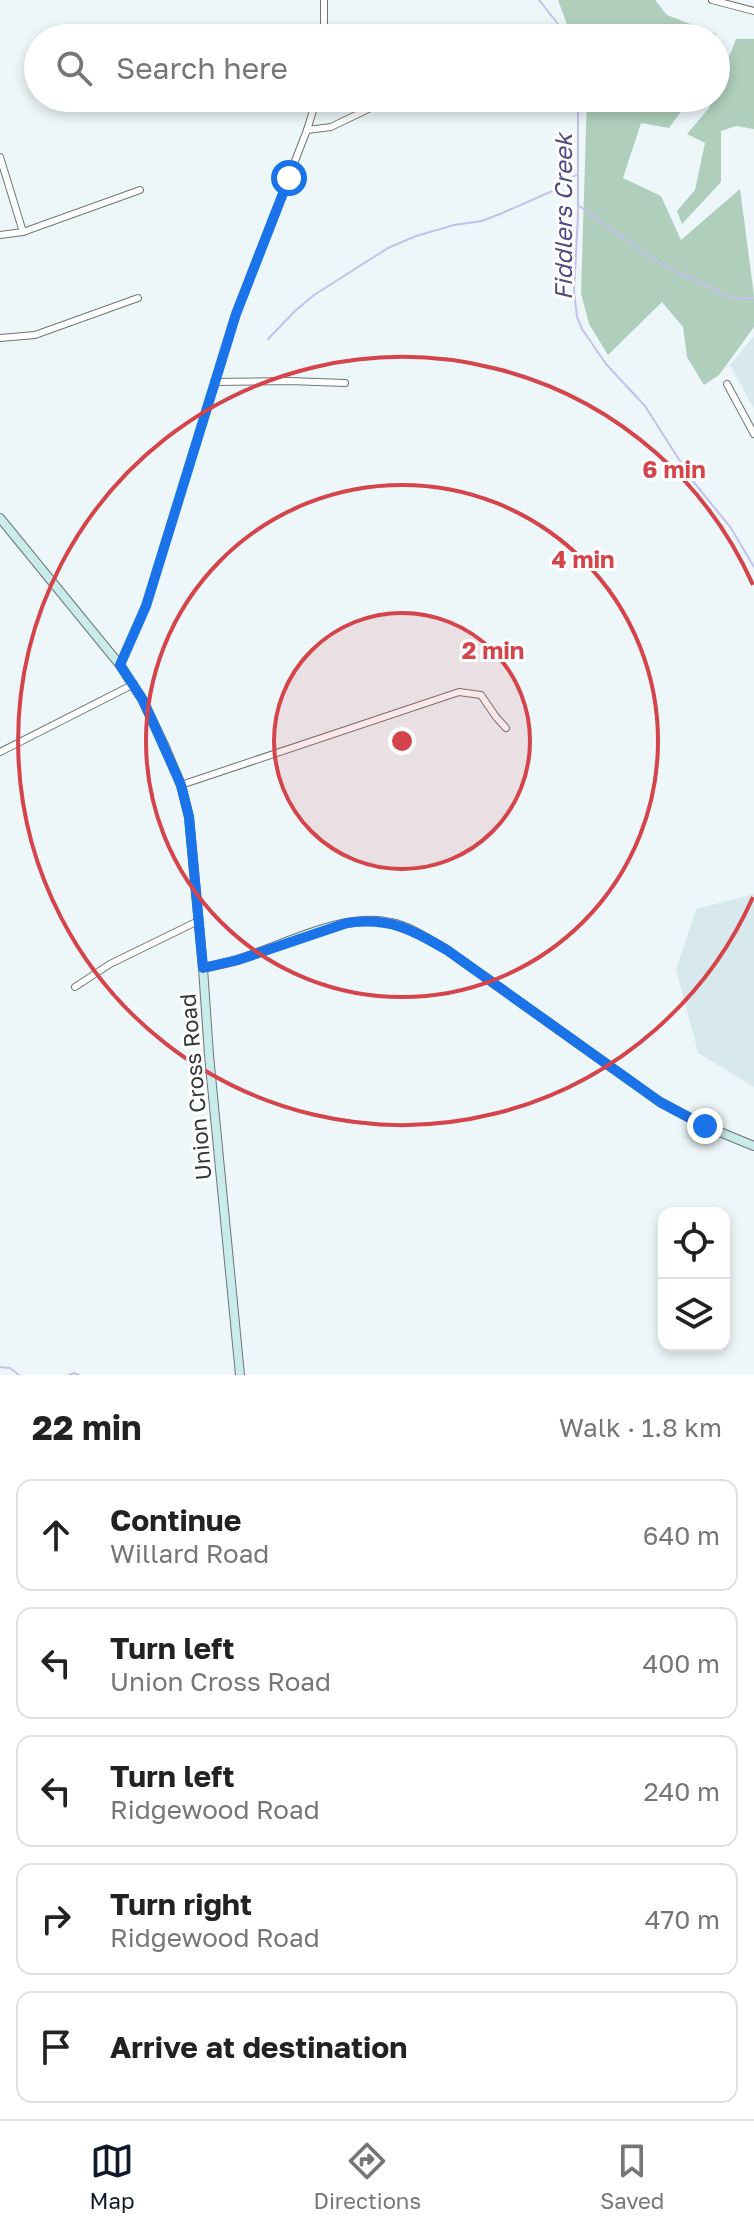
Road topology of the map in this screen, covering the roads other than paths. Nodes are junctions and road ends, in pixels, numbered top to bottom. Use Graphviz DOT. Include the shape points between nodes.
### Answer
graph roads {
  1 [pos="324,0"];
  2 [pos="712,0"];
  3 [pos="754,11"];
  4 [pos="324,24"];
  5 [pos="313,112"];
  6 [pos="362,112"];
  7 [pos="307,130"];
  8 [pos="0,157"];
  9 [pos="140,190"];
  10 [pos="23,232"];
  11 [pos="0,235"];
  12 [pos="138,298"];
  13 [pos="0,338"];
  14 [pos="214,382"];
  15 [pos="345,383"];
  16 [pos="727,384"];
  17 [pos="754,434"];
  18 [pos="0,518"];
  19 [pos="120,665"];
  20 [pos="134,684"];
  21 [pos="506,728"];
  22 [pos="0,752"];
  23 [pos="181,785"];
  24 [pos="198,921"];
  25 [pos="203,968"];
  26 [pos="75,987"];
  27 [pos="754,1146"];
  28 [pos="240,1375"];
  1 -- 4 [label="street"];
  2 -- 3 [label="street"];
  5 -- 7 [label="street"];
  6 -- 7 [label="street" via="331,127"];
  7 -- 14 [label="street"];
  8 -- 10 [label="street"];
  9 -- 10 [label="street"];
  10 -- 11 [label="street"];
  12 -- 13 [label="street" via="35,335"];
  14 -- 15 [label="street"];
  14 -- 19 [label="street" via="146,606"];
  16 -- 17 [label="street"];
  18 -- 19 [label="main road, Union Cross Road"];
  19 -- 20 [label="main road, Union Cross Road"];
  20 -- 22 [label="street"];
  20 -- 23 [label="main road, Union Cross Road"];
  21 -- 23 [label="street" via="481,695 459,692"];
  23 -- 24 [label="main road, Union Cross Road"];
  24 -- 25 [label="main road, Union Cross Road"];
  24 -- 26 [label="street"];
  25 -- 27 [label="main road" via="347,923 390,922 447,950 660,1102"];
  25 -- 28 [label="main road, Union Cross Road"];
}
